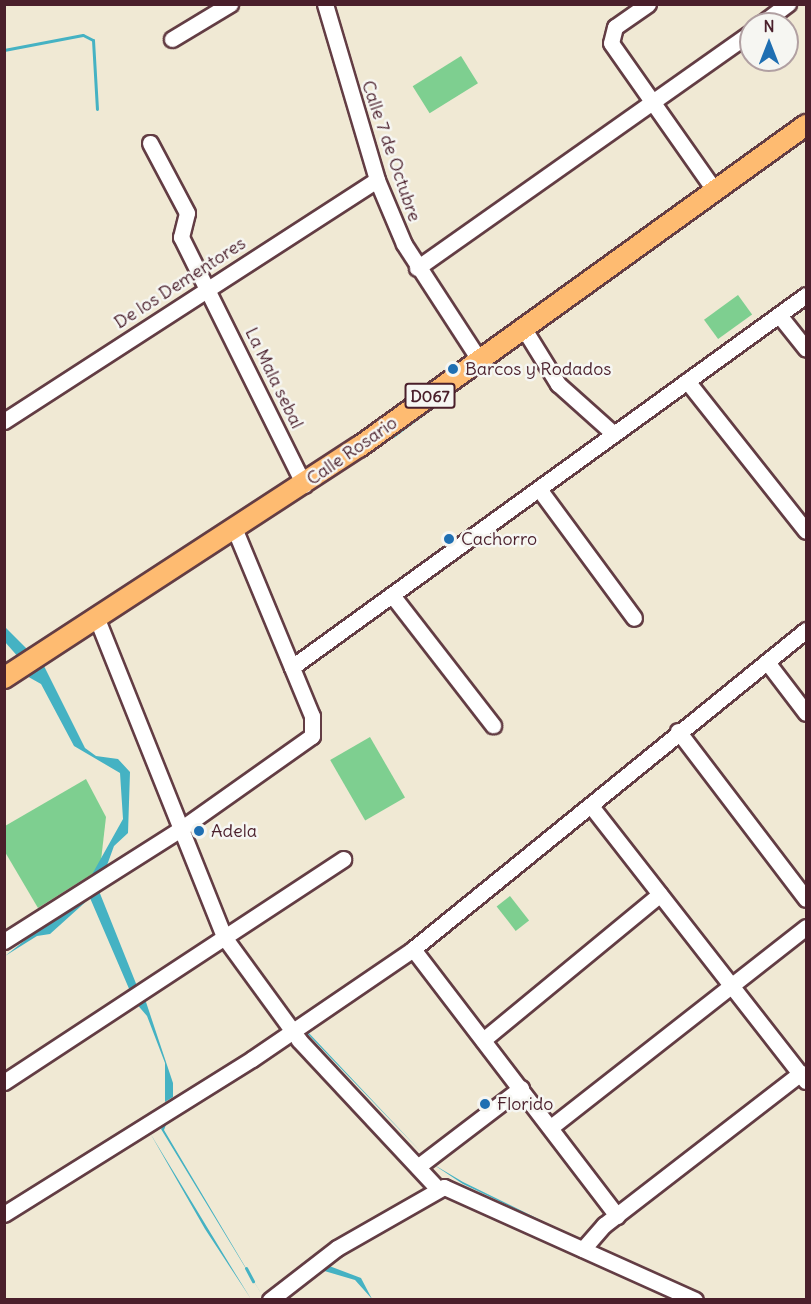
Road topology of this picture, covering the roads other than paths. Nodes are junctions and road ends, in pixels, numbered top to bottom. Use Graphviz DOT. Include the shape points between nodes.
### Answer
graph roads {
  1 [pos="230,4"];
  2 [pos="325,4"];
  3 [pos="648,4"];
  4 [pos="172,39"];
  5 [pos="739,41"];
  6 [pos="653,105"];
  7 [pos="807,125"];
  8 [pos="150,143"];
  9 [pos="377,180"];
  10 [pos="715,191"];
  11 [pos="417,268"];
  12 [pos="208,288"];
  13 [pos="807,295"];
  14 [pos="779,315"];
  15 [pos="524,329"];
  16 [pos="807,349"];
  17 [pos="480,361"];
  18 [pos="687,381"];
  19 [pos="4,421"];
  20 [pos="614,434"];
  21 [pos="303,485"];
  22 [pos="538,489"];
  23 [pos="235,530"];
  24 [pos="807,531"];
  25 [pos="392,595"];
  26 [pos="634,618"];
  27 [pos="97,619"];
  28 [pos="807,630"];
  29 [pos="767,662"];
  30 [pos="292,668"];
  31 [pos="12,673"];
  32 [pos="807,713"];
  33 [pos="493,725"];
  34 [pos="678,731"];
  35 [pos="591,806"];
  36 [pos="179,830"];
  37 [pos="343,859"];
  38 [pos="660,894"];
  39 [pos="807,898"];
  40 [pos="807,927"];
  41 [pos="224,937"];
  42 [pos="4,941"];
  43 [pos="413,949"];
  44 [pos="732,985"];
  45 [pos="292,1032"];
  46 [pos="483,1040"];
  47 [pos="804,1077"];
  48 [pos="4,1082"];
  49 [pos="521,1088"];
  50 [pos="551,1127"];
  51 [pos="420,1165"];
  52 [pos="437,1188"];
  53 [pos="4,1214"];
  54 [pos="617,1216"];
  55 [pos="583,1249"];
  56 [pos="270,1299"];
  57 [pos="695,1299"];
  1 -- 4 [label="street"];
  2 -- 9 [label="street, Calle 7 de Octubre"];
  3 -- 6 [label="street" via="610,34"];
  5 -- 6 [label="street"];
  6 -- 10 [label="street"];
  6 -- 11 [label="street"];
  7 -- 10 [label="main road, Calle Rosario / D067"];
  8 -- 12 [label="street, La Mala sebal" via="185,208 181,237"];
  9 -- 11 [label="street, Calle 7 de Octubre"];
  9 -- 12 [label="street, De los Dementores"];
  10 -- 15 [label="main road, Calle Rosario / D067"];
  11 -- 17 [label="street, Calle 7 de Octubre"];
  12 -- 19 [label="street, De los Dementores"];
  12 -- 21 [label="street, La Mala sebal"];
  13 -- 14 [label="street"];
  14 -- 16 [label="street"];
  14 -- 18 [label="street"];
  15 -- 17 [label="main road, Calle Rosario / D067"];
  15 -- 20 [label="street" via="558,384"];
  17 -- 21 [label="main road, Calle Rosario / D067"];
  18 -- 20 [label="street"];
  18 -- 24 [label="street"];
  20 -- 22 [label="street"];
  21 -- 23 [label="main road, Calle Rosario / D067"];
  22 -- 25 [label="street"];
  22 -- 26 [label="street"];
  23 -- 27 [label="main road, Calle Rosario / D067"];
  23 -- 30 [label="street"];
  25 -- 30 [label="street"];
  25 -- 33 [label="street"];
  27 -- 31 [label="main road, Calle Rosario / D067"];
  27 -- 36 [label="street"];
  28 -- 29 [label="street"];
  29 -- 32 [label="street"];
  29 -- 34 [label="street"];
  30 -- 36 [label="street" via="312,717 312,736"];
  34 -- 35 [label="street"];
  34 -- 39 [label="street"];
  35 -- 38 [label="street"];
  35 -- 43 [label="street"];
  36 -- 41 [label="street"];
  36 -- 42 [label="street"];
  37 -- 41 [label="street"];
  38 -- 44 [label="street"];
  38 -- 46 [label="street"];
  40 -- 44 [label="street"];
  41 -- 45 [label="street"];
  41 -- 48 [label="street"];
  43 -- 45 [label="street"];
  43 -- 46 [label="street"];
  44 -- 47 [label="street"];
  44 -- 50 [label="street"];
  45 -- 51 [label="street"];
  45 -- 53 [label="street"];
  46 -- 49 [label="street"];
  47 -- 54 [label="street"];
  49 -- 50 [label="street"];
  49 -- 51 [label="street"];
  50 -- 54 [label="street"];
  51 -- 52 [label="street"];
  52 -- 55 [label="street" via="450,1189"];
  52 -- 56 [label="street" via="337,1248"];
  54 -- 55 [label="street"];
  55 -- 57 [label="street"];
}
